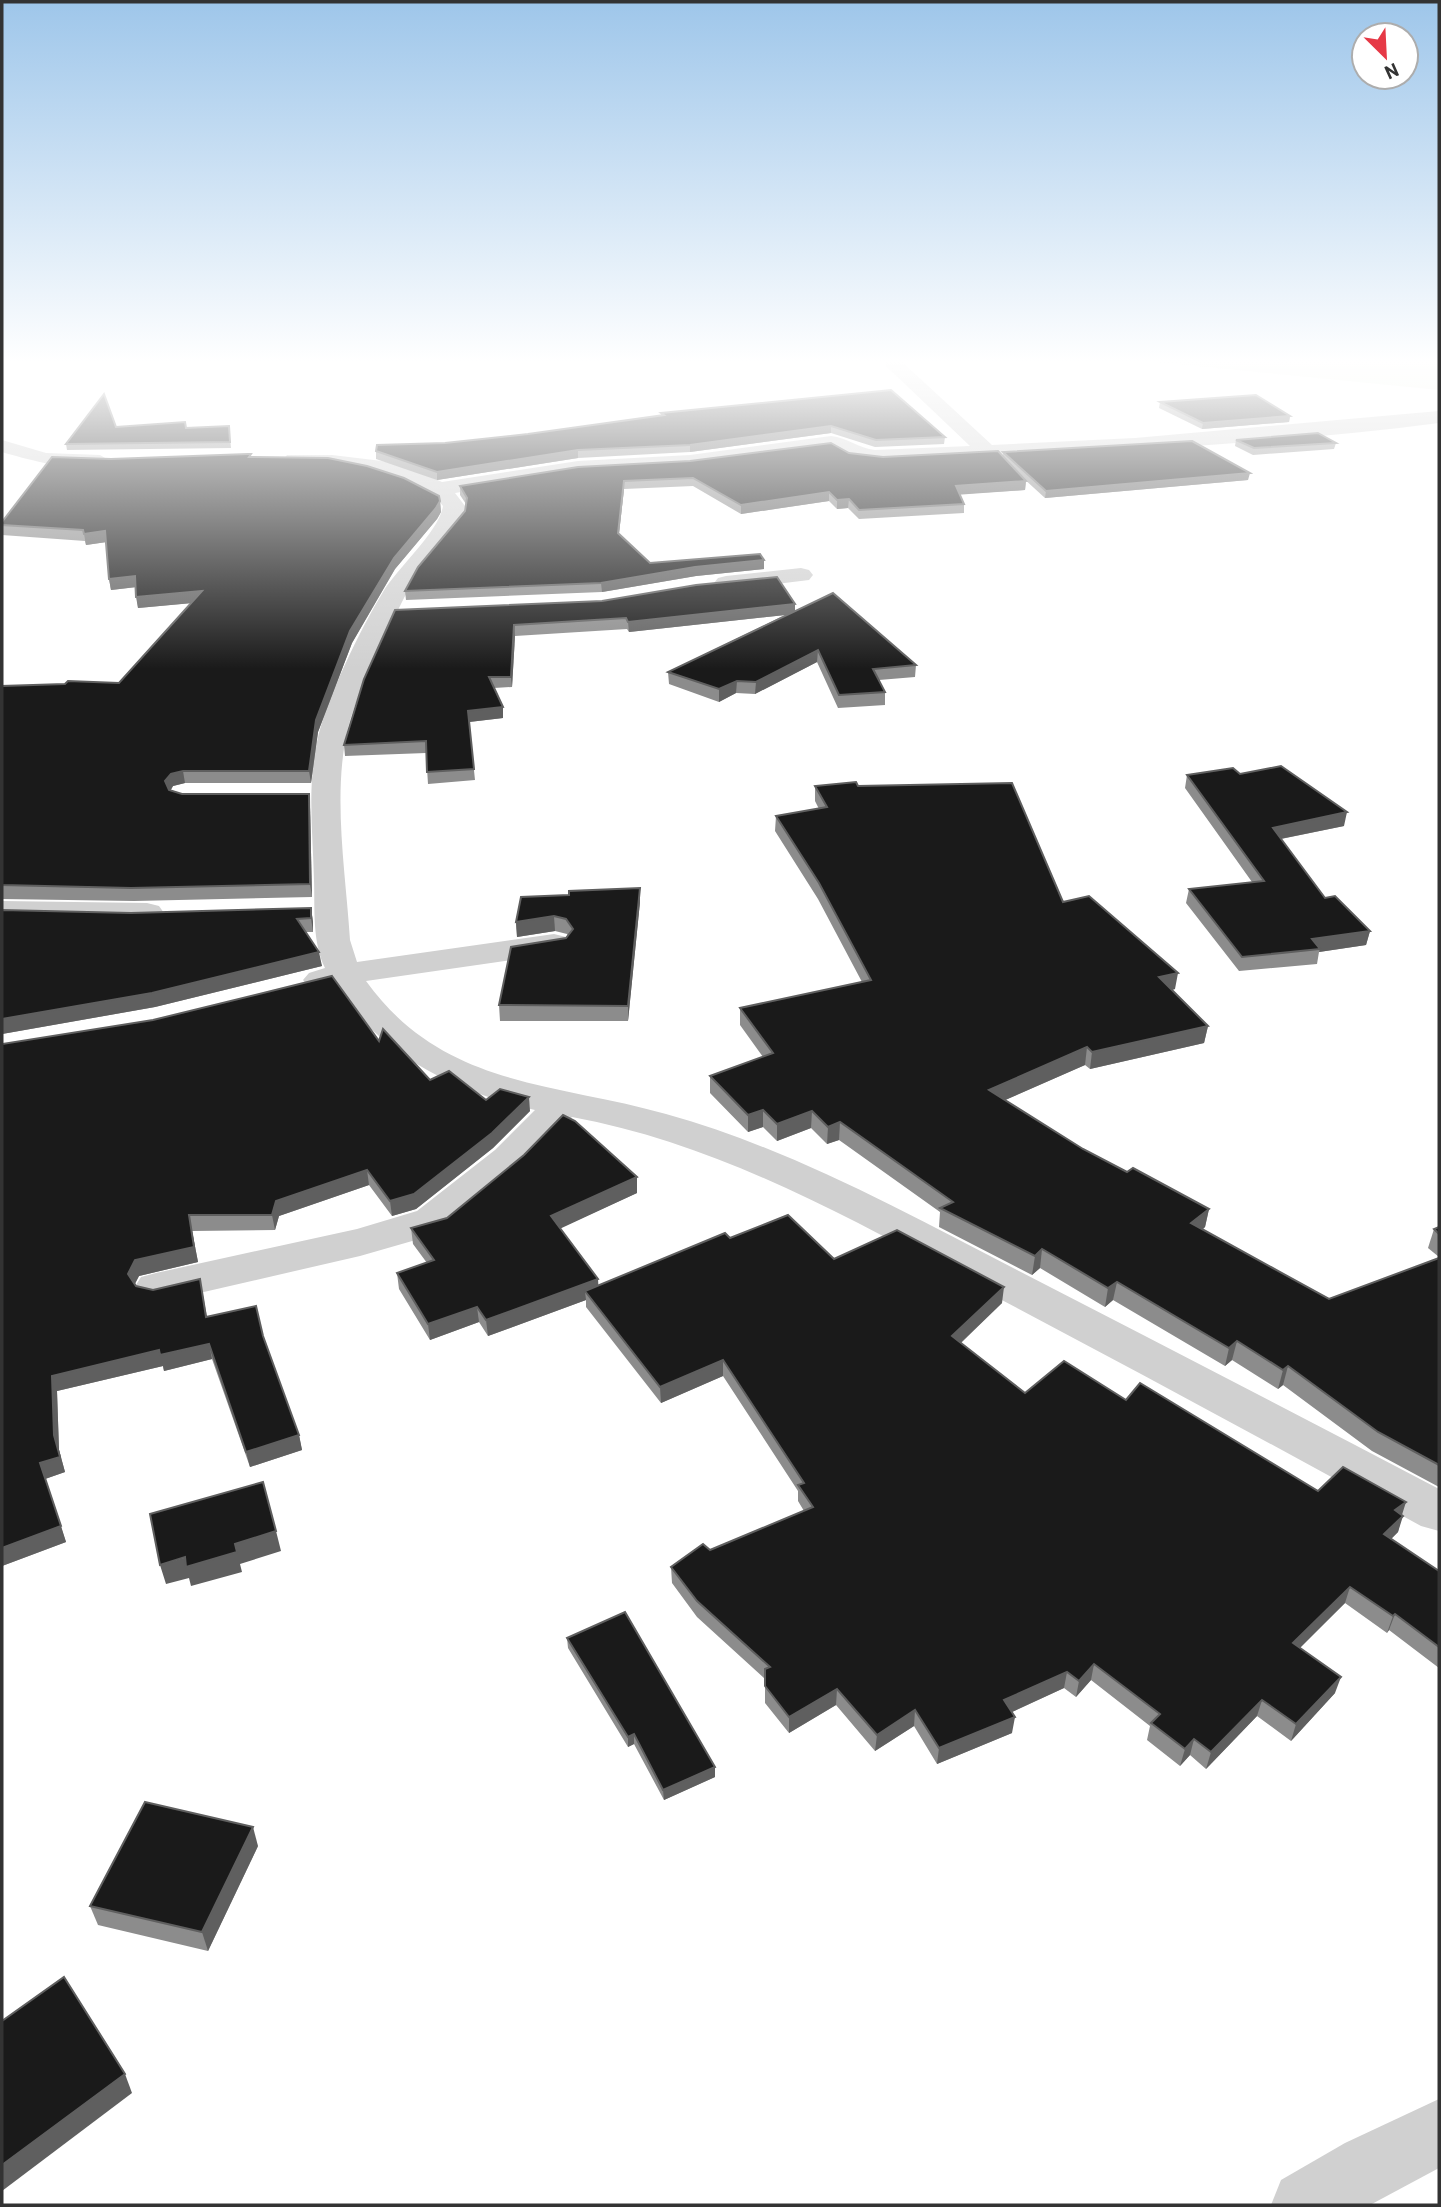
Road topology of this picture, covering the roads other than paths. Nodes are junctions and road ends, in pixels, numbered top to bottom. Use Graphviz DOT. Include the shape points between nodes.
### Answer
graph roads {
  1 [pos="329,463"];
  2 [pos="642,463"];
  3 [pos="437,489"];
  4 [pos="801,575"];
  5 [pos="696,586"];
  6 [pos="332,909"];
  7 [pos="296,910"];
  8 [pos="2,911"];
  9 [pos="172,913"];
  10 [pos="554,944"];
  11 [pos="345,974"];
  12 [pos="284,990"];
  13 [pos="564,1103"];
  14 [pos="156,1288"];
  15 [pos="1439,1512"];
  16 [pos="1439,2133"];
  17 [pos="1306,2205"];
  1 -- 3 [label="street" via="377,466"];
  2 -- 3 [label="street" via="578,467"];
  3 -- 6 [label="street" via="452,501 455,512 407,572 400,611 360,662 315,795"];
  4 -- 5 [label="street"];
  6 -- 7 [label="street"];
  6 -- 11 [label="street" via="337,962"];
  8 -- 9 [label="street"];
  10 -- 11 [label="street"];
  11 -- 12 [label="street"];
  11 -- 13 [label="street" via="381,1022 437,1062 479,1082"];
  13 -- 14 [label="street" via="509,1159 432,1221"];
  13 -- 15 [label="street" via="671,1127 806,1182"];
  16 -- 17 [label="street"];
}
